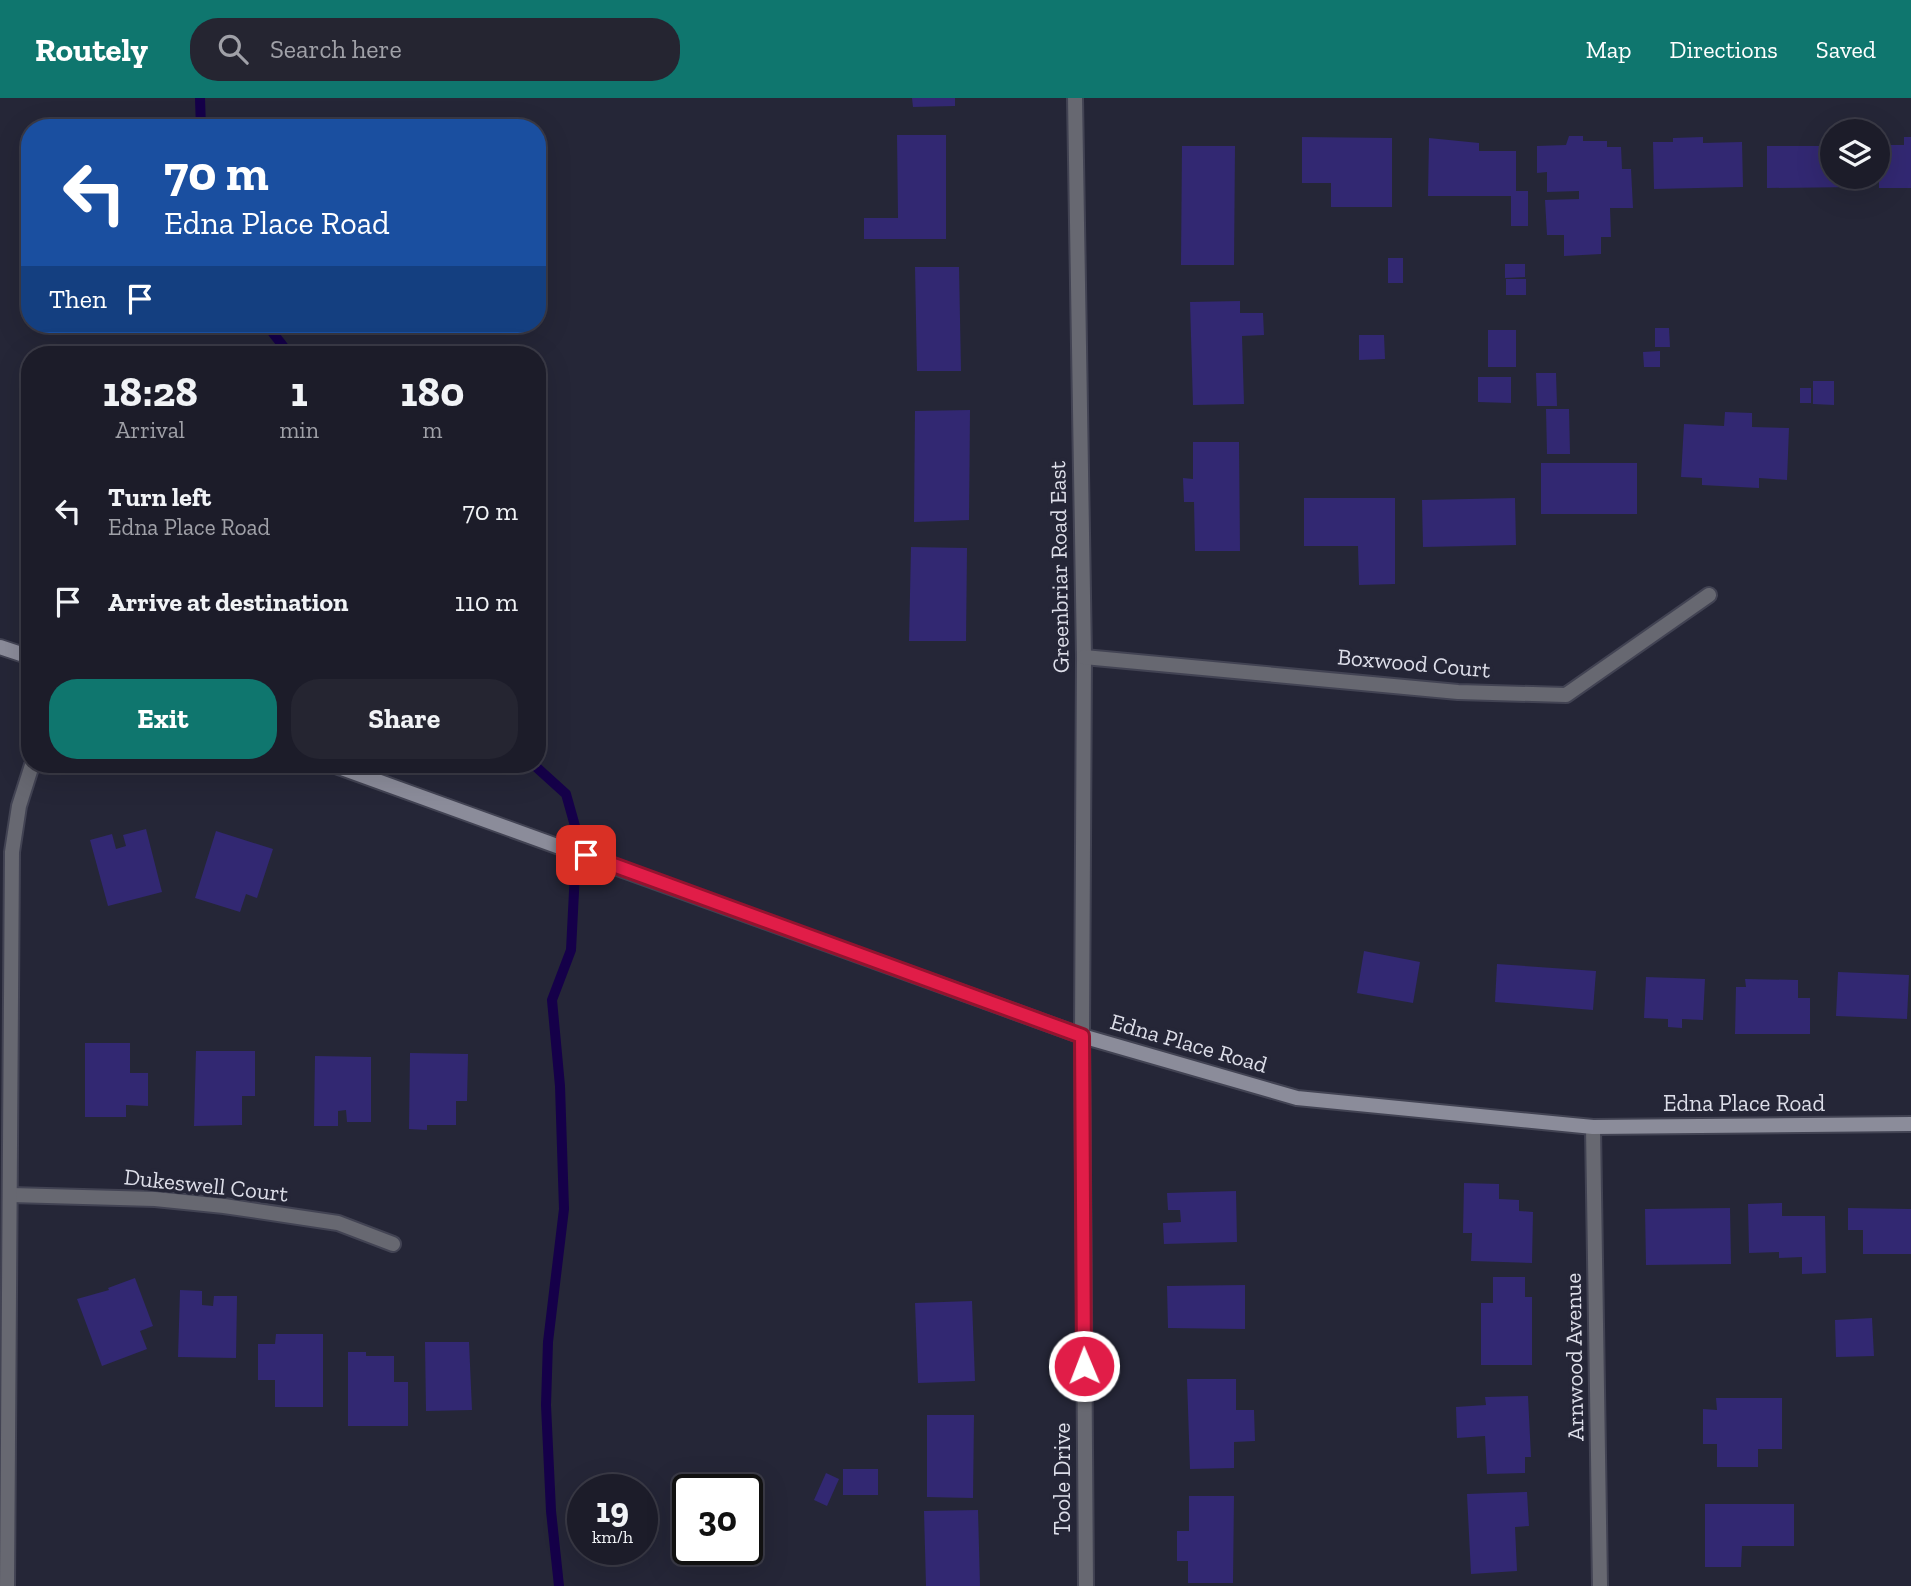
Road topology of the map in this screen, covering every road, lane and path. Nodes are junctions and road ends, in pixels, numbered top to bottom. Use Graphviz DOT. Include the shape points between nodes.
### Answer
graph roads {
  1 [pos="1075,98"];
  2 [pos="1709,595"];
  3 [pos="0,647"];
  4 [pos="21,654"];
  5 [pos="1084,657"];
  6 [pos="29,773"];
  7 [pos="355,773"];
  8 [pos="1082,1036"];
  9 [pos="1911,1124"];
  10 [pos="1593,1127"];
  11 [pos="11,1195"];
  12 [pos="393,1244"];
  13 [pos="7,1586"];
  14 [pos="1086,1586"];
  15 [pos="1600,1586"];
  1 -- 5 [label="street, Greenbriar Road East"];
  2 -- 5 [label="street, Boxwood Court" via="1566,695 1458,692"];
  3 -- 4 [label="street"];
  5 -- 8 [label="street, Greenbriar Road East"];
  6 -- 11 [label="street" via="12,852"];
  7 -- 8 [label="street, Edna Place Road"];
  8 -- 10 [label="street, Edna Place Road" via="1297,1098"];
  8 -- 14 [label="street, Toole Drive"];
  9 -- 10 [label="street, Edna Place Road"];
  10 -- 15 [label="street, Arnwood Avenue"];
  11 -- 12 [label="street, Dukeswell Court" via="223,1206 338,1223"];
  11 -- 13 [label="street"];
}
